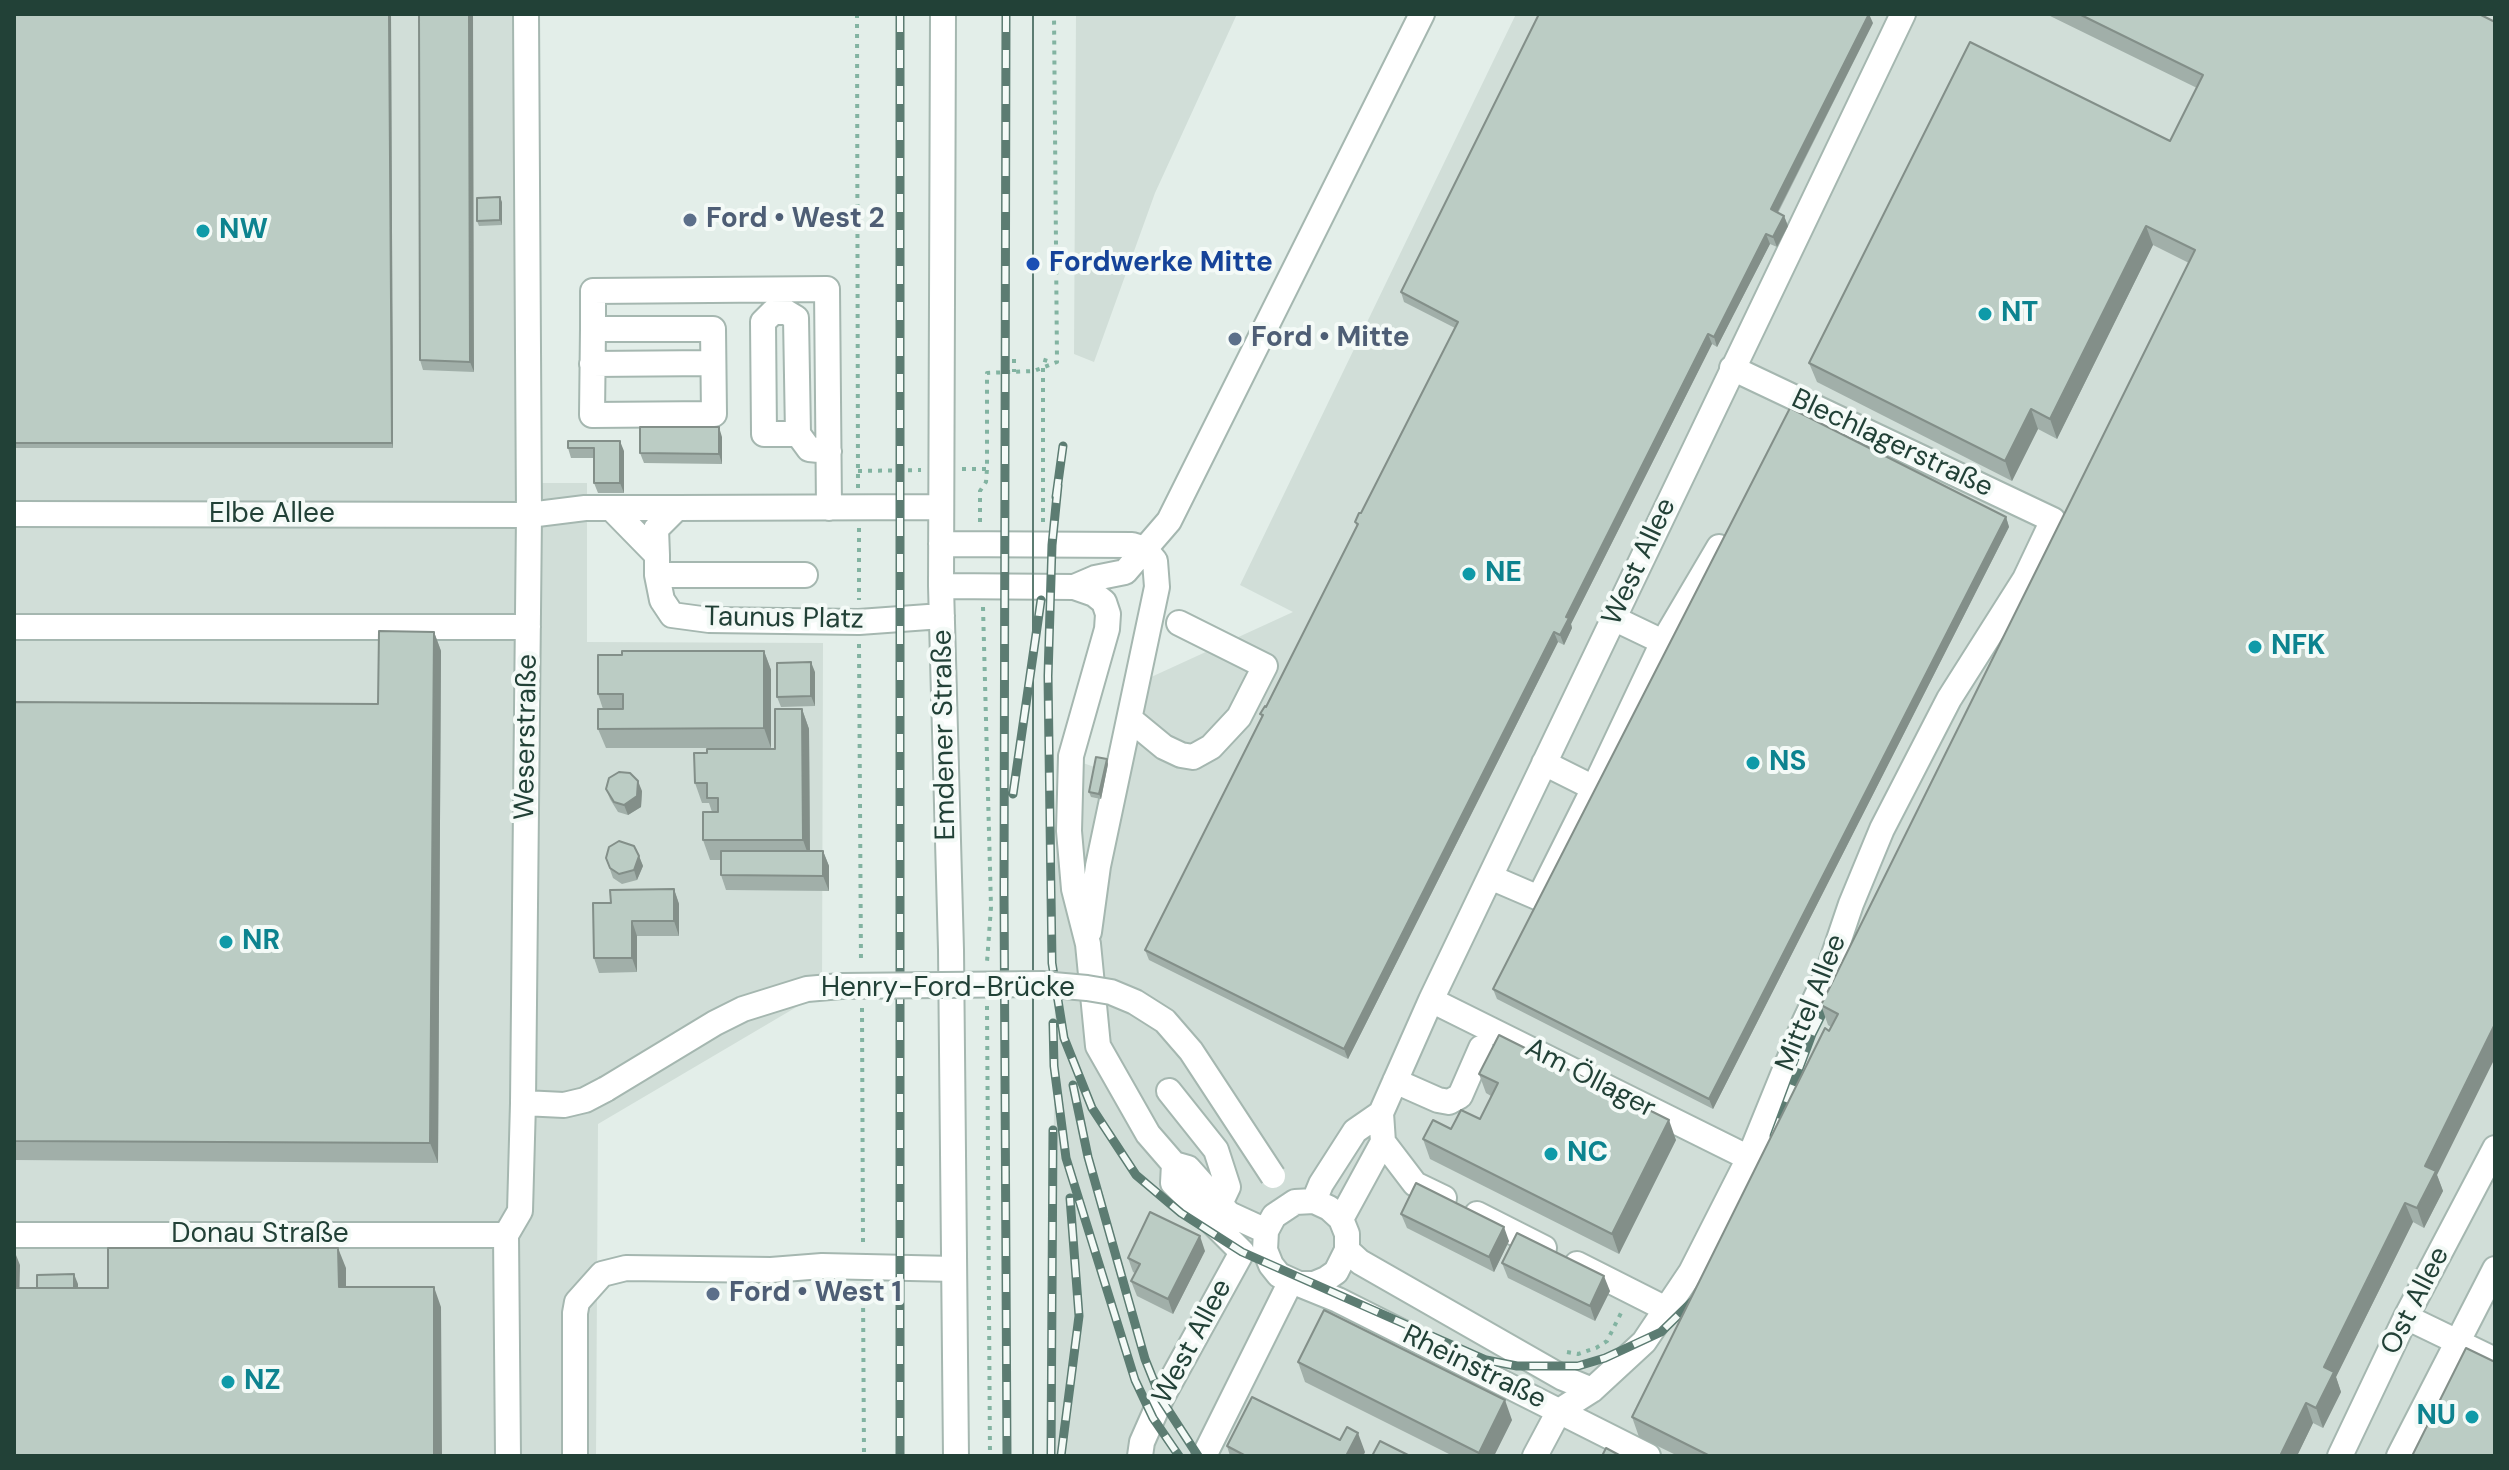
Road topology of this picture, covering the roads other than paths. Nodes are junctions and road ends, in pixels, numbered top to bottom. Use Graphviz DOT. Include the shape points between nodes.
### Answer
graph roads {
  1 [pos="526,14"];
  2 [pos="943,14"];
  3 [pos="1422,14"];
  4 [pos="1901,15"];
  5 [pos="593,329"];
  6 [pos="713,363"];
  7 [pos="592,364"];
  8 [pos="1732,368"];
  9 [pos="1796,399"];
  10 [pos="1782,426"];
  11 [pos="798,434"];
  12 [pos="829,451"];
  13 [pos="941,507"];
  14 [pos="611,508"];
  15 [pos="677,508"];
  16 [pos="829,508"];
  17 [pos="14,514"];
  18 [pos="529,515"];
  19 [pos="2053,520"];
  20 [pos="1727,533"];
  21 [pos="941,544"];
  22 [pos="1145,549"];
  23 [pos="657,565"];
  24 [pos="805,575"];
  25 [pos="941,586"];
  26 [pos="1074,587"];
  27 [pos="942,616"];
  28 [pos="1613,618"];
  29 [pos="1179,623"];
  30 [pos="14,627"];
  31 [pos="528,627"];
  32 [pos="1663,642"];
  33 [pos="1130,719"];
  34 [pos="1544,763"];
  35 [pos="1594,788"];
  36 [pos="1490,877"];
  37 [pos="1088,944"];
  38 [pos="1431,1000"];
  39 [pos="1481,1048"];
  40 [pos="1395,1081"];
  41 [pos="1169,1091"];
  42 [pos="523,1103"];
  43 [pos="1381,1113"];
  44 [pos="1383,1142"];
  45 [pos="2495,1148"];
  46 [pos="1749,1158"];
  47 [pos="1174,1164"];
  48 [pos="1314,1201"];
  49 [pos="1220,1204"];
  50 [pos="1287,1206"];
  51 [pos="1341,1219"];
  52 [pos="14,1235"];
  53 [pos="506,1235"];
  54 [pos="1258,1244"];
  55 [pos="1347,1250"];
  56 [pos="954,1269"];
  57 [pos="2495,1269"];
  58 [pos="1295,1282"];
  59 [pos="1666,1309"];
  60 [pos="2406,1317"];
  61 [pos="2458,1343"];
  62 [pos="2495,1360"];
  63 [pos="1592,1390"];
  64 [pos="1559,1411"];
  65 [pos="508,1456"];
  66 [pos="575,1456"];
  67 [pos="956,1456"];
  68 [pos="1140,1456"];
  69 [pos="1204,1456"];
  70 [pos="1535,1456"];
  71 [pos="1648,1456"];
  72 [pos="2340,1456"];
  73 [pos="2399,1456"];
  1 -- 18 [label="street, Weserstraße"];
  2 -- 13 [label="street, Emdener Straße"];
  3 -- 22 [label="street" via="1169,521"];
  4 -- 8 [label="street, West Allee"];
  5 -- 6 [label="street" via="713,329"];
  5 -- 7 [label="street"];
  5 -- 12 [label="street" via="593,291 827,289"];
  6 -- 7 [label="street"];
  6 -- 7 [label="street" via="714,414 592,415"];
  8 -- 9 [label="street, Blechlagerstraße"];
  8 -- 28 [label="street, West Allee"];
  9 -- 10 [label="street"];
  9 -- 19 [label="street, Blechlagerstraße"];
  11 -- 12 [label="street" via="809,449"];
  12 -- 16 [label="street"];
  13 -- 16 [label="street"];
  13 -- 21 [label="street, Emdener Straße"];
  14 -- 15 [label="street, Elbe Allee"];
  14 -- 18 [label="street, Elbe Allee"];
  14 -- 23 [label="street"];
  15 -- 16 [label="street"];
  15 -- 23 [label="street" via="656,529"];
  17 -- 18 [label="street, Elbe Allee"];
  18 -- 31 [label="street, Weserstraße"];
  19 -- 46 [label="street, Mittel Allee" via="2025,579 1949,699 1882,829"];
  20 -- 32 [label="street"];
  21 -- 22 [label="street"];
  21 -- 25 [label="street, Emdener Straße"];
  22 -- 26 [label="street" via="1125,572"];
  22 -- 33 [label="street" via="1155,561 1157,587"];
  23 -- 24 [label="street"];
  23 -- 27 [label="street, Taunus Platz" via="662,600 672,615 859,622"];
  25 -- 26 [label="street"];
  25 -- 27 [label="street, Emdener Straße"];
  26 -- 37 [label="street" via="1094,594 1108,614 1071,756 1074,889"];
  27 -- 56 [label="street, Emdener Straße"];
  28 -- 32 [label="street"];
  28 -- 34 [label="street, West Allee"];
  29 -- 33 [label="street" via="1265,666 1239,717 1211,747 1193,757 1164,747"];
  30 -- 31 [label="street"];
  31 -- 42 [label="street, Weserstraße"];
  32 -- 35 [label="street"];
  33 -- 37 [label="street" via="1098,866"];
  34 -- 35 [label="street"];
  34 -- 36 [label="street, West Allee"];
  35 -- 36 [label="street" via="1539,898"];
  36 -- 38 [label="street, West Allee"];
  37 -- 47 [label="street" via="1098,1046 1148,1134"];
  38 -- 40 [label="street, West Allee"];
  38 -- 46 [label="street, Am Öllager"];
  39 -- 40 [label="street" via="1460,1096 1449,1102"];
  40 -- 43 [label="street, West Allee"];
  41 -- 49 [label="street" via="1216,1150 1228,1187"];
  42 -- 50 [label="street, Henry-Ford-Brücke, bridge" via="585,1100 729,1016 807,989 1042,984 1087,988 1135,1002 1165,1021 1191,1051"];
  42 -- 53 [label="street, Weserstraße" via="520,1211"];
  43 -- 44 [label="street, West Allee"];
  43 -- 48 [label="street, West Allee" via="1355,1131"];
  44 -- 51 [label="street"];
  44 -- 59 [label="street" via="1415,1184"];
  45 -- 60 [label="street, Ost Allee"];
  46 -- 59 [label="street, Mittel Allee" via="1691,1272"];
  47 -- 49 [label="street" via="1188,1168"];
  47 -- 54 [label="street" via="1173,1183"];
  48 -- 50 [label="street"];
  48 -- 51 [label="street"];
  49 -- 54 [label="street"];
  50 -- 54 [label="street" via="1274,1216"];
  51 -- 55 [label="street"];
  52 -- 53 [label="street, Donau Straße"];
  53 -- 65 [label="street, Weserstraße"];
  54 -- 58 [label="street" via="1279,1275"];
  54 -- 68 [label="street, West Allee" via="1161,1399"];
  55 -- 58 [label="street" via="1326,1279"];
  55 -- 63 [label="street"];
  56 -- 66 [label="street" via="626,1268 602,1274 577,1302 575,1313"];
  56 -- 67 [label="street, Emdener Straße"];
  57 -- 61 [label="street, Ost Allee"];
  58 -- 64 [label="street, Rheinstraße"];
  58 -- 69 [label="street"];
  59 -- 63 [label="street, Mittel Allee" via="1644,1342"];
  60 -- 61 [label="street"];
  60 -- 72 [label="street, Ost Allee"];
  61 -- 62 [label="street"];
  61 -- 73 [label="street, Ost Allee"];
  63 -- 64 [label="street, Mittel Allee"];
  64 -- 70 [label="street, Mittel Allee"];
  64 -- 71 [label="street, Rheinstraße"];
}
